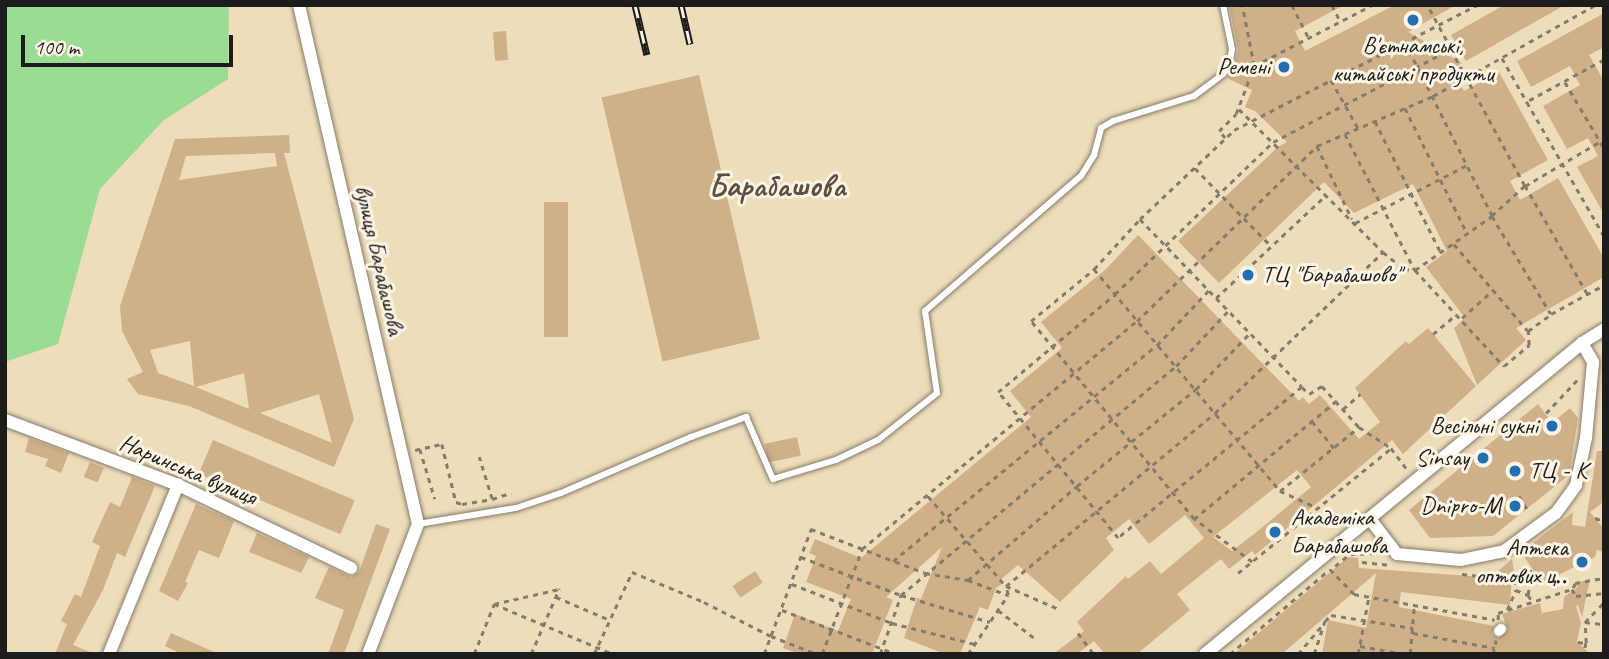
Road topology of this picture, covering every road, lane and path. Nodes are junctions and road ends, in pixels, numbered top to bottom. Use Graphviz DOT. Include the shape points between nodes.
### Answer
graph roads {
  1 [pos="299,5"];
  2 [pos="1223,5"];
  3 [pos="1242,5"];
  4 [pos="1292,5"];
  5 [pos="1332,5"];
  6 [pos="1427,5"];
  7 [pos="1477,5"];
  8 [pos="1595,5"];
  9 [pos="1369,6"];
  10 [pos="1341,22"];
  11 [pos="1438,26"];
  12 [pos="1309,38"];
  13 [pos="1405,43"];
  14 [pos="1451,49"];
  15 [pos="1502,58"];
  16 [pos="1604,60"];
  17 [pos="1254,66"];
  18 [pos="1417,67"];
  19 [pos="1466,78"];
  20 [pos="1331,80"];
  21 [pos="1565,82"];
  22 [pos="1433,96"];
  23 [pos="1527,102"];
  24 [pos="1344,104"];
  25 [pos="1405,108"];
  26 [pos="1239,109"];
  27 [pos="1375,121"];
  28 [pos="1252,122"];
  29 [pos="1358,128"];
  30 [pos="1345,134"];
  31 [pos="1225,138"];
  32 [pos="1602,140"];
  33 [pos="1273,142"];
  34 [pos="1317,146"];
  35 [pos="1604,148"];
  36 [pos="1563,163"];
  37 [pos="1467,165"];
  38 [pos="1296,166"];
  39 [pos="1195,168"];
  40 [pos="1439,178"];
  41 [pos="1525,186"];
  42 [pos="1411,192"];
  43 [pos="1219,193"];
  44 [pos="1326,195"];
  45 [pos="1382,206"];
  46 [pos="1492,216"];
  47 [pos="1242,218"];
  48 [pos="1140,219"];
  49 [pos="1354,224"];
  50 [pos="1467,233"];
  51 [pos="1604,236"];
  52 [pos="1453,243"];
  53 [pos="1164,244"];
  54 [pos="1271,247"];
  55 [pos="1440,251"];
  56 [pos="1383,252"];
  57 [pos="1094,269"];
  58 [pos="1188,269"];
  59 [pos="1415,270"];
  60 [pos="1604,285"];
  61 [pos="1209,290"];
  62 [pos="1493,290"];
  63 [pos="1115,294"];
  64 [pos="1587,294"];
  65 [pos="1216,298"];
  66 [pos="1228,311"];
  67 [pos="1458,313"];
  68 [pos="1551,314"];
  69 [pos="1462,318"];
  70 [pos="1137,321"];
  71 [pos="1604,329"];
  72 [pos="1528,331"];
  73 [pos="1249,334"];
  74 [pos="1433,334"];
  75 [pos="1582,343"];
  76 [pos="1157,345"];
  77 [pos="1052,347"];
  78 [pos="1271,358"];
  79 [pos="1593,362"];
  80 [pos="1176,366"];
  81 [pos="1074,373"];
  82 [pos="1302,387"];
  83 [pos="1196,389"];
  84 [pos="1360,394"];
  85 [pos="1093,396"];
  86 [pos="1336,401"];
  87 [pos="1343,409"];
  88 [pos="1215,413"];
  89 [pos="1546,414"];
  90 [pos="1020,417"];
  91 [pos="1113,419"];
  92 [pos="5,420"];
  93 [pos="1312,421"];
  94 [pos="1359,427"];
  95 [pos="1238,440"];
  96 [pos="1040,441"];
  97 [pos="1132,441"];
  98 [pos="1334,448"];
  99 [pos="1391,448"];
  100 [pos="420,449"];
  101 [pos="413,451"];
  102 [pos="479,457"];
  103 [pos="1058,463"];
  104 [pos="1151,465"];
  105 [pos="1259,466"];
  106 [pos="1417,480"];
  107 [pos="178,485"];
  108 [pos="1077,486"];
  109 [pos="1280,491"];
  110 [pos="511,493"];
  111 [pos="1174,493"];
  112 [pos="928,495"];
  113 [pos="1519,496"];
  114 [pos="435,499"];
  115 [pos="492,499"];
  116 [pos="1317,508"];
  117 [pos="1527,509"];
  118 [pos="1097,511"];
  119 [pos="947,518"];
  120 [pos="1595,518"];
  121 [pos="1194,519"];
  122 [pos="1370,519"];
  123 [pos="1604,521"];
  124 [pos="418,524"];
  125 [pos="966,541"];
  126 [pos="862,549"];
  127 [pos="1397,554"];
  128 [pos="800,557"];
  129 [pos="893,561"];
  130 [pos="1252,562"];
  131 [pos="985,563"];
  132 [pos="1531,567"];
  133 [pos="351,568"];
  134 [pos="1330,569"];
  135 [pos="925,573"];
  136 [pos="1238,573"];
  137 [pos="851,578"];
  138 [pos="1604,579"];
  139 [pos="968,580"];
  140 [pos="792,584"];
  141 [pos="1006,586"];
  142 [pos="1572,589"];
  143 [pos="1604,593"];
  144 [pos="901,595"];
  145 [pos="1008,595"];
  146 [pos="1528,595"];
  147 [pos="1368,596"];
  148 [pos="556,597"];
  149 [pos="1533,601"];
  150 [pos="841,602"];
  151 [pos="1604,602"];
  152 [pos="494,604"];
  153 [pos="1414,607"];
  154 [pos="1059,609"];
  155 [pos="782,610"];
  156 [pos="998,610"];
  157 [pos="1507,610"];
  158 [pos="1497,613"];
  159 [pos="610,620"];
  160 [pos="1325,621"];
  161 [pos="1362,621"];
  162 [pos="990,622"];
  163 [pos="1585,622"];
  164 [pos="892,624"];
  165 [pos="1602,624"];
  166 [pos="544,625"];
  167 [pos="1499,627"];
  168 [pos="1413,630"];
  169 [pos="831,631"];
  170 [pos="1078,633"];
  171 [pos="771,636"];
  172 [pos="1037,640"];
  173 [pos="1578,642"];
  174 [pos="1586,643"];
  175 [pos="975,644"];
  176 [pos="1360,646"];
  177 [pos="597,647"];
  178 [pos="1495,648"];
  179 [pos="881,652"];
  180 [pos="109,654"];
  181 [pos="368,654"];
  182 [pos="474,654"];
  183 [pos="531,654"];
  184 [pos="594,654"];
  185 [pos="612,654"];
  186 [pos="764,654"];
  187 [pos="820,654"];
  188 [pos="896,654"];
  189 [pos="968,654"];
  190 [pos="1094,654"];
  191 [pos="1205,654"];
  192 [pos="1230,654"];
  193 [pos="1298,654"];
  194 [pos="1314,654"];
  195 [pos="1358,654"];
  196 [pos="1404,654"];
  197 [pos="1410,654"];
  198 [pos="1584,654"];
  1 -- 124 [label="street, вулиця Барабашова"];
  2 -- 124 [label="lane" via="1232,49 1223,74 1194,96 1101,128 1094,155 1072,186 925,312 937,393 878,440 849,456 774,479 746,417 516,508"];
  3 -- 17 [label="path"];
  4 -- 12 [label="path"];
  5 -- 10 [label="path"];
  6 -- 11 [label="path"];
  7 -- 11 [label="path"];
  8 -- 15 [label="path"];
  9 -- 10 [label="path"];
  10 -- 12 [label="path"];
  11 -- 13 [label="path"];
  11 -- 14 [label="path"];
  12 -- 17 [label="path"];
  13 -- 18 [label="path"];
  13 -- 20 [label="path"];
  14 -- 18 [label="path"];
  14 -- 19 [label="path"];
  15 -- 19 [label="path"];
  15 -- 23 [label="path"];
  16 -- 21 [label="path"];
  17 -- 26 [label="path"];
  18 -- 22 [label="path"];
  18 -- 24 [label="path"];
  19 -- 22 [label="path"];
  19 -- 41 [label="path"];
  20 -- 24 [label="path"];
  20 -- 28 [label="path"];
  21 -- 23 [label="path"];
  21 -- 32 [label="path"];
  22 -- 25 [label="path"];
  22 -- 37 [label="path"];
  23 -- 36 [label="path"];
  24 -- 29 [label="path"];
  24 -- 33 [label="path"];
  25 -- 27 [label="path"];
  25 -- 40 [label="path"];
  26 -- 28 [label="path"];
  26 -- 31 [label="path" via="1219,131"];
  27 -- 29 [label="path"];
  27 -- 42 [label="path"];
  28 -- 31 [label="path"];
  28 -- 33 [label="path"];
  29 -- 30 [label="path"];
  30 -- 34 [label="path"];
  30 -- 45 [label="path"];
  31 -- 39 [label="path"];
  32 -- 35 [label="path"];
  32 -- 36 [label="path"];
  33 -- 38 [label="path"];
  33 -- 43 [label="path"];
  34 -- 38 [label="path"];
  34 -- 49 [label="path"];
  36 -- 41 [label="path"];
  36 -- 51 [label="path"];
  37 -- 40 [label="path"];
  37 -- 46 [label="path"];
  38 -- 44 [label="path"];
  38 -- 47 [label="path"];
  39 -- 43 [label="path"];
  39 -- 48 [label="path"];
  40 -- 42 [label="path"];
  40 -- 50 [label="path"];
  41 -- 46 [label="path"];
  41 -- 64 [label="path"];
  42 -- 45 [label="path"];
  42 -- 55 [label="path"];
  43 -- 47 [label="path"];
  43 -- 53 [label="path"];
  44 -- 49 [label="path"];
  44 -- 54 [label="path"];
  45 -- 49 [label="path"];
  45 -- 59 [label="path"];
  46 -- 50 [label="path"];
  46 -- 68 [label="path"];
  47 -- 54 [label="path"];
  47 -- 58 [label="path"];
  48 -- 53 [label="path"];
  48 -- 57 [label="path"];
  49 -- 56 [label="path"];
  50 -- 52 [label="path"];
  52 -- 55 [label="path"];
  52 -- 62 [label="path"];
  53 -- 58 [label="path"];
  53 -- 63 [label="path"];
  54 -- 65 [label="path"];
  55 -- 59 [label="path"];
  56 -- 59 [label="path" via="1404,269"];
  56 -- 78 [label="path"];
  57 -- 63 [label="path"];
  57 -- 77 [label="path" via="1031,321"];
  58 -- 61 [label="path"];
  58 -- 70 [label="path"];
  59 -- 67 [label="path"];
  60 -- 64 [label="path"];
  61 -- 65 [label="path"];
  61 -- 76 [label="path"];
  62 -- 69 [label="path"];
  62 -- 72 [label="path"];
  63 -- 70 [label="path"];
  63 -- 77 [label="path"];
  64 -- 68 [label="path"];
  65 -- 66 [label="path"];
  66 -- 73 [label="path"];
  66 -- 80 [label="path"];
  67 -- 69 [label="path"];
  67 -- 74 [label="path"];
  68 -- 72 [label="path"];
  69 -- 72 [label="path" via="1504,366 1529,345"];
  70 -- 76 [label="path"];
  70 -- 81 [label="path"];
  71 -- 75 [label="street"];
  73 -- 78 [label="path"];
  73 -- 83 [label="path"];
  75 -- 79 [label="street"];
  75 -- 106 [label="street"];
  76 -- 80 [label="path"];
  76 -- 85 [label="path"];
  77 -- 81 [label="path"];
  77 -- 90 [label="path" via="999,392"];
  78 -- 82 [label="path"];
  78 -- 88 [label="path"];
  79 -- 89 [label="path"];
  79 -- 127 [label="street" via="1581,469 1572,494 1556,513 1510,548 1490,556 1461,560"];
  80 -- 83 [label="path"];
  80 -- 91 [label="path"];
  81 -- 85 [label="path"];
  81 -- 90 [label="path"];
  82 -- 86 [label="path" via="1309,394 1322,386"];
  82 -- 95 [label="path"];
  83 -- 88 [label="path"];
  83 -- 97 [label="path"];
  84 -- 87 [label="path"];
  85 -- 91 [label="path"];
  85 -- 96 [label="path"];
  86 -- 87 [label="path"];
  86 -- 93 [label="path"];
  87 -- 94 [label="path"];
  88 -- 95 [label="path"];
  88 -- 104 [label="path"];
  90 -- 96 [label="path"];
  90 -- 112 [label="path"];
  91 -- 97 [label="path"];
  91 -- 103 [label="path"];
  92 -- 107 [label="street, Наринська вулиця"];
  93 -- 98 [label="path"];
  93 -- 105 [label="path"];
  94 -- 98 [label="path"];
  94 -- 99 [label="path"];
  95 -- 105 [label="path"];
  95 -- 111 [label="path"];
  96 -- 103 [label="path"];
  96 -- 119 [label="path"];
  97 -- 104 [label="path"];
  97 -- 108 [label="path"];
  98 -- 109 [label="path"];
  99 -- 106 [label="path"];
  99 -- 116 [label="path"];
  100 -- 101 [label="path"];
  100 -- 114 [label="path"];
  100 -- 115 [label="path" via="442,444 456,502"];
  102 -- 115 [label="path"];
  103 -- 108 [label="path"];
  103 -- 125 [label="path"];
  104 -- 111 [label="path"];
  104 -- 118 [label="path"];
  105 -- 109 [label="path"];
  105 -- 121 [label="path"];
  106 -- 122 [label="street"];
  107 -- 133 [label="street, Наринська вулиця"];
  107 -- 180 [label="street"];
  108 -- 118 [label="path"];
  108 -- 131 [label="path"];
  109 -- 116 [label="path"];
  110 -- 115 [label="path"];
  111 -- 118 [label="path" via="1118,538"];
  111 -- 121 [label="path"];
  112 -- 119 [label="path"];
  112 -- 126 [label="path"];
  113 -- 117 [label="path"];
  116 -- 130 [label="path"];
  118 -- 141 [label="path"];
  119 -- 125 [label="path"];
  119 -- 129 [label="path"];
  120 -- 123 [label="path"];
  121 -- 130 [label="path"];
  122 -- 127 [label="street"];
  122 -- 191 [label="street"];
  124 -- 181 [label="street"];
  125 -- 131 [label="path"];
  125 -- 135 [label="path"];
  126 -- 128 [label="path" via="811,529"];
  126 -- 129 [label="path"];
  126 -- 137 [label="path"];
  127 -- 134 [label="path" via="1350,554"];
  128 -- 137 [label="path"];
  128 -- 140 [label="path"];
  129 -- 135 [label="path"];
  130 -- 136 [label="path"];
  131 -- 139 [label="path"];
  131 -- 141 [label="path"];
  132 -- 146 [label="path"];
  134 -- 147 [label="path" via="1354,594"];
  134 -- 192 [label="path"];
  135 -- 139 [label="path"];
  135 -- 144 [label="path"];
  137 -- 144 [label="path"];
  137 -- 150 [label="path"];
  138 -- 142 [label="path" via="1575,583"];
  139 -- 145 [label="path"];
  140 -- 150 [label="path"];
  140 -- 155 [label="path"];
  141 -- 145 [label="path"];
  141 -- 154 [label="path"];
  142 -- 143 [label="path" via="1576,596"];
  142 -- 149 [label="path"];
  144 -- 162 [label="path"];
  144 -- 164 [label="path"];
  145 -- 156 [label="path"];
  146 -- 149 [label="path"];
  146 -- 157 [label="path" via="1516,590"];
  147 -- 153 [label="path"];
  147 -- 161 [label="path"];
  148 -- 152 [label="path" via="559,589"];
  148 -- 159 [label="path"];
  148 -- 166 [label="path"];
  149 -- 157 [label="path"];
  150 -- 164 [label="path"];
  150 -- 169 [label="path"];
  151 -- 163 [label="path"];
  152 -- 166 [label="path"];
  152 -- 182 [label="path"];
  153 -- 167 [label="path"];
  153 -- 168 [label="path"];
  155 -- 169 [label="path"];
  155 -- 171 [label="path"];
  156 -- 162 [label="path"];
  156 -- 172 [label="path"];
  157 -- 158 [label="path"];
  159 -- 171 [label="path" via="632,572"];
  159 -- 177 [label="path"];
  160 -- 161 [label="path" via="1331,615"];
  160 -- 193 [label="path"];
  160 -- 194 [label="path"];
  161 -- 168 [label="path"];
  161 -- 176 [label="path"];
  162 -- 175 [label="path"];
  163 -- 165 [label="path"];
  163 -- 174 [label="path"];
  164 -- 175 [label="path"];
  164 -- 179 [label="path"];
  166 -- 177 [label="path"];
  166 -- 183 [label="path"];
  168 -- 178 [label="path"];
  168 -- 197 [label="path"];
  169 -- 179 [label="path"];
  169 -- 187 [label="path"];
  170 -- 190 [label="path"];
  171 -- 186 [label="path"];
  171 -- 187 [label="path"];
  173 -- 174 [label="path"];
  174 -- 198 [label="path"];
  175 -- 189 [label="path"];
  176 -- 195 [label="path"];
  176 -- 196 [label="path"];
  177 -- 184 [label="path"];
  177 -- 185 [label="path"];
  179 -- 188 [label="path"];
}
